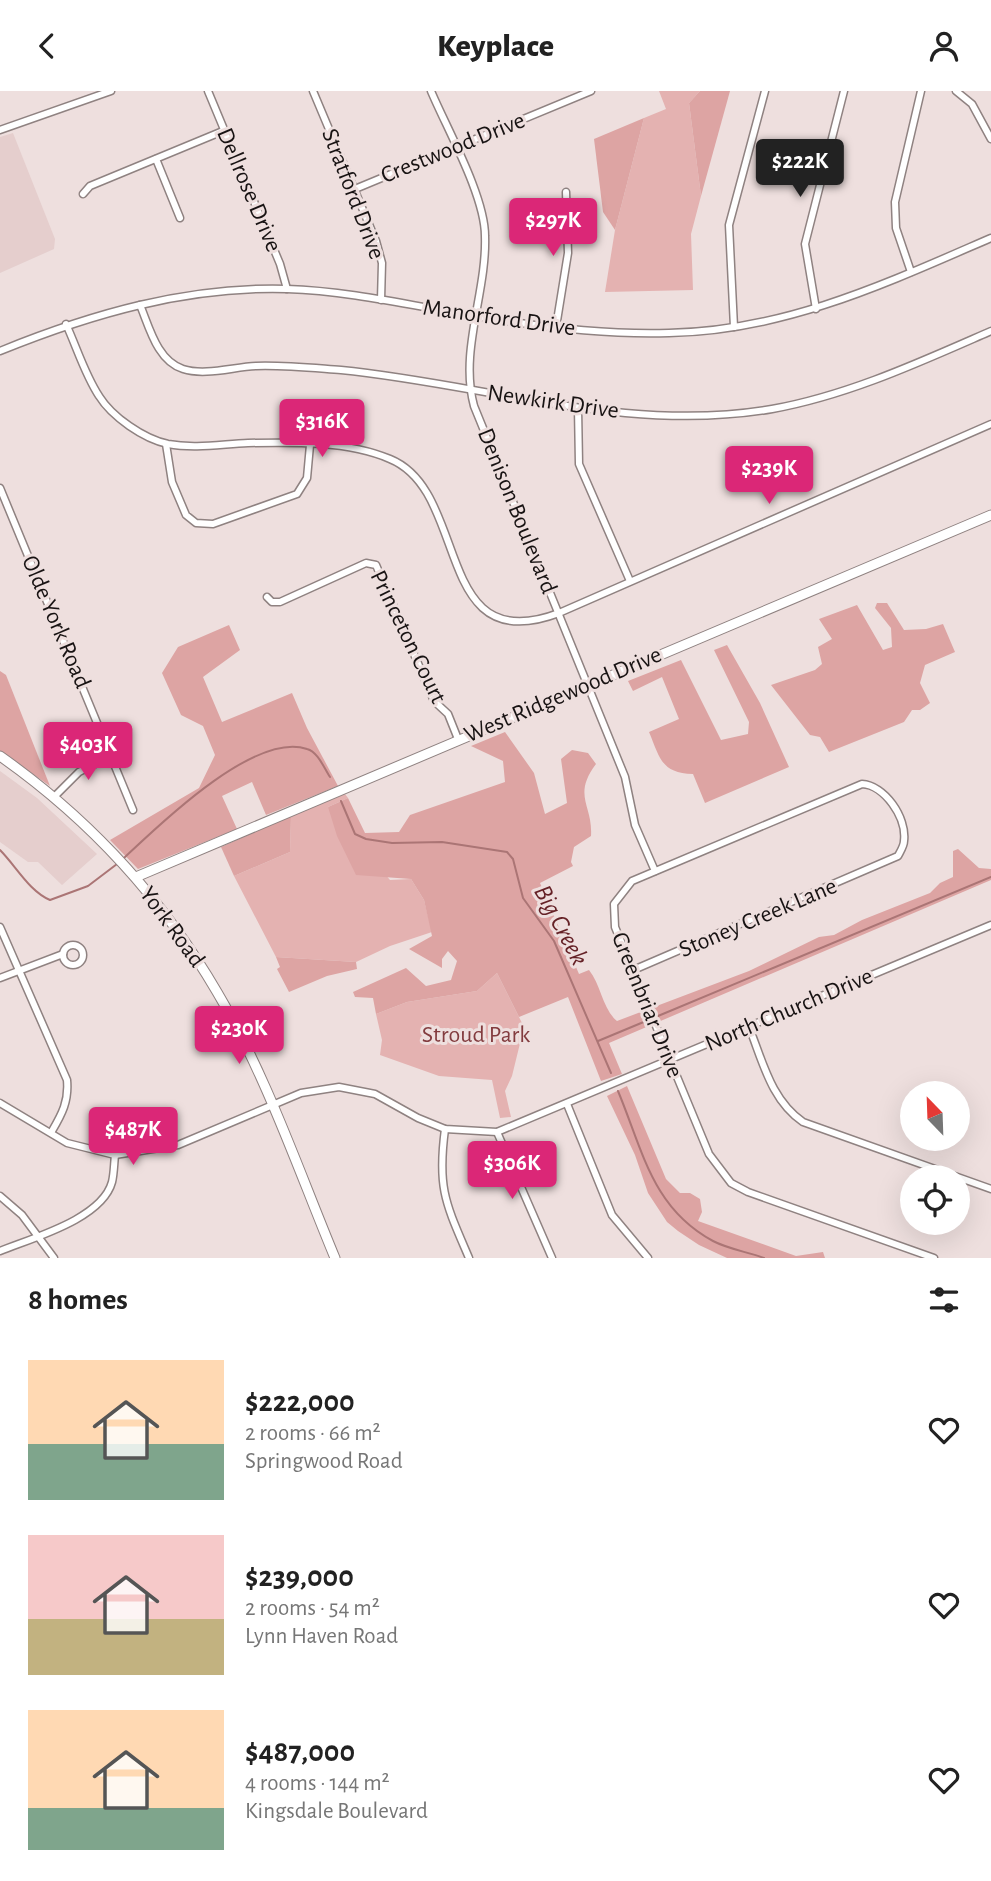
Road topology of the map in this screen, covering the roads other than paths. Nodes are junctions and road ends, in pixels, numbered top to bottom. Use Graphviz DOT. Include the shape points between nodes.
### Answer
graph roads {
  1 [pos="111,91"];
  2 [pos="208,91"];
  3 [pos="313,91"];
  4 [pos="431,91"];
  5 [pos="590,91"];
  6 [pos="765,91"];
  7 [pos="844,91"];
  8 [pos="921,91"];
  9 [pos="956,91"];
  10 [pos="0,130"];
  11 [pos="223,131"];
  12 [pos="991,139"];
  13 [pos="456,148"];
  14 [pos="156,159"];
  15 [pos="355,189"];
  16 [pos="566,192"];
  17 [pos="83,194"];
  18 [pos="180,218"];
  19 [pos="991,238"];
  20 [pos="911,272"];
  21 [pos="287,289"];
  22 [pos="381,300"];
  23 [pos="140,305"];
  24 [pos="816,309"];
  25 [pos="476,317"];
  26 [pos="66,324"];
  27 [pos="556,327"];
  28 [pos="734,327"];
  29 [pos="991,331"];
  30 [pos="0,351"];
  31 [pos="470,390"];
  32 [pos="578,408"];
  33 [pos="991,424"];
  34 [pos="166,444"];
  35 [pos="310,445"];
  36 [pos="0,488"];
  37 [pos="991,515"];
  38 [pos="630,581"];
  39 [pos="267,597"];
  40 [pos="559,613"];
  41 [pos="588,685"];
  42 [pos="458,739"];
  43 [pos="0,756"];
  44 [pos="111,756"];
  45 [pos="55,796"];
  46 [pos="133,810"];
  47 [pos="886,864"];
  48 [pos="655,871"];
  49 [pos="136,877"];
  50 [pos="991,925"];
  51 [pos="0,927"];
  52 [pos="63,954"];
  53 [pos="19,969"];
  54 [pos="631,971"];
  55 [pos="0,978"];
  56 [pos="749,1027"];
  57 [pos="669,1061"];
  58 [pos="0,1103"];
  59 [pos="567,1104"];
  60 [pos="271,1105"];
  61 [pos="445,1129"];
  62 [pos="52,1131"];
  63 [pos="497,1132"];
  64 [pos="115,1155"];
  65 [pos="991,1189"];
  66 [pos="0,1196"];
  67 [pos="39,1235"];
  68 [pos="0,1251"];
  69 [pos="54,1258"];
  70 [pos="335,1258"];
  71 [pos="469,1258"];
  72 [pos="552,1258"];
  73 [pos="648,1258"];
  74 [pos="934,1258"];
  1 -- 10 [label="street"];
  2 -- 11 [label="street, Dellrose Drive"];
  3 -- 15 [label="street, Stratford Drive"];
  4 -- 13 [label="street, Denison Boulevard"];
  5 -- 13 [label="street, Crestwood Drive"];
  6 -- 28 [label="street" via="729,225"];
  7 -- 24 [label="street" via="805,244"];
  8 -- 20 [label="street" via="895,202 896,228"];
  9 -- 12 [label="street" via="972,104"];
  11 -- 14 [label="street"];
  11 -- 21 [label="street, Dellrose Drive"];
  13 -- 15 [label="street, Crestwood Drive"];
  13 -- 25 [label="street, Denison Boulevard" via="485,233"];
  14 -- 17 [label="street" via="90,186"];
  14 -- 18 [label="street"];
  15 -- 22 [label="street, Stratford Drive" via="382,263"];
  16 -- 27 [label="street" via="568,253"];
  19 -- 20 [label="street, Manorford Drive"];
  20 -- 24 [label="street, Manorford Drive"];
  21 -- 22 [label="street, Manorford Drive"];
  21 -- 23 [label="street, Manorford Drive" via="181,295"];
  22 -- 25 [label="street, Manorford Drive"];
  23 -- 26 [label="street, Manorford Drive"];
  23 -- 31 [label="street, Newkirk Drive" via="167,360 181,368 319,369"];
  24 -- 28 [label="street, Manorford Drive"];
  25 -- 27 [label="street, Manorford Drive"];
  25 -- 31 [label="street, Denison Boulevard"];
  26 -- 30 [label="street, Manorford Drive"];
  26 -- 34 [label="street" via="100,399 133,428"];
  27 -- 28 [label="street, Manorford Drive" via="671,333"];
  29 -- 32 [label="street, Newkirk Drive" via="860,385 771,409 696,417"];
  31 -- 32 [label="street, Newkirk Drive"];
  31 -- 40 [label="street, Denison Boulevard"];
  32 -- 38 [label="street" via="579,464"];
  33 -- 38 [label="street"];
  34 -- 35 [label="street"];
  34 -- 35 [label="street" via="172,482 186,516 196,523 213,524 297,494 307,478"];
  35 -- 40 [label="street" via="380,455 408,470 429,498 470,594 491,615 521,622"];
  36 -- 44 [label="street, Olde York Road"];
  37 -- 41 [label="main road, West Ridgewood Drive"];
  38 -- 40 [label="street"];
  39 -- 42 [label="street, Princeton Court" via="280,602 366,563 376,565 433,699 448,716"];
  40 -- 41 [label="street, Denison Boulevard"];
  41 -- 42 [label="main road, West Ridgewood Drive"];
  41 -- 48 [label="street, Denison Boulevard" via="625,777 635,825"];
  42 -- 49 [label="main road, West Ridgewood Drive"];
  43 -- 45 [label="main road, York Road"];
  44 -- 45 [label="street" via="79,772"];
  44 -- 46 [label="street, Olde York Road"];
  45 -- 49 [label="main road, York Road"];
  47 -- 48 [label="street, Greenbriar Drive" via="898,856 905,840 902,826 882,790 862,784"];
  47 -- 54 [label="street, Stoney Creek Lane"];
  48 -- 54 [label="street, Greenbriar Drive" via="632,881 614,904 615,927"];
  49 -- 60 [label="main road, York Road" via="218,992"];
  50 -- 56 [label="street, North Church Drive"];
  51 -- 53 [label="street"];
  52 -- 53 [label="street"];
  53 -- 55 [label="street"];
  53 -- 62 [label="street" via="67,1080 65,1109"];
  54 -- 57 [label="street, Greenbriar Drive"];
  56 -- 57 [label="street, North Church Drive"];
  56 -- 65 [label="street" via="786,1111 803,1122"];
  57 -- 59 [label="street, North Church Drive"];
  57 -- 74 [label="street, Greenbriar Drive" via="709,1154 731,1183"];
  58 -- 62 [label="street"];
  59 -- 63 [label="street, North Church Drive"];
  59 -- 73 [label="street" via="612,1215"];
  60 -- 61 [label="street, North Church Drive" via="301,1093 339,1087 375,1094"];
  60 -- 64 [label="street, North Church Drive" via="178,1145"];
  60 -- 70 [label="main road, York Road"];
  61 -- 63 [label="street, North Church Drive"];
  61 -- 71 [label="street" via="440,1166 443,1191"];
  62 -- 64 [label="street" via="67,1143"];
  63 -- 72 [label="street"];
  64 -- 67 [label="street" via="112,1184 99,1205"];
  66 -- 67 [label="street"];
  67 -- 68 [label="street"];
  67 -- 69 [label="street"];
}
